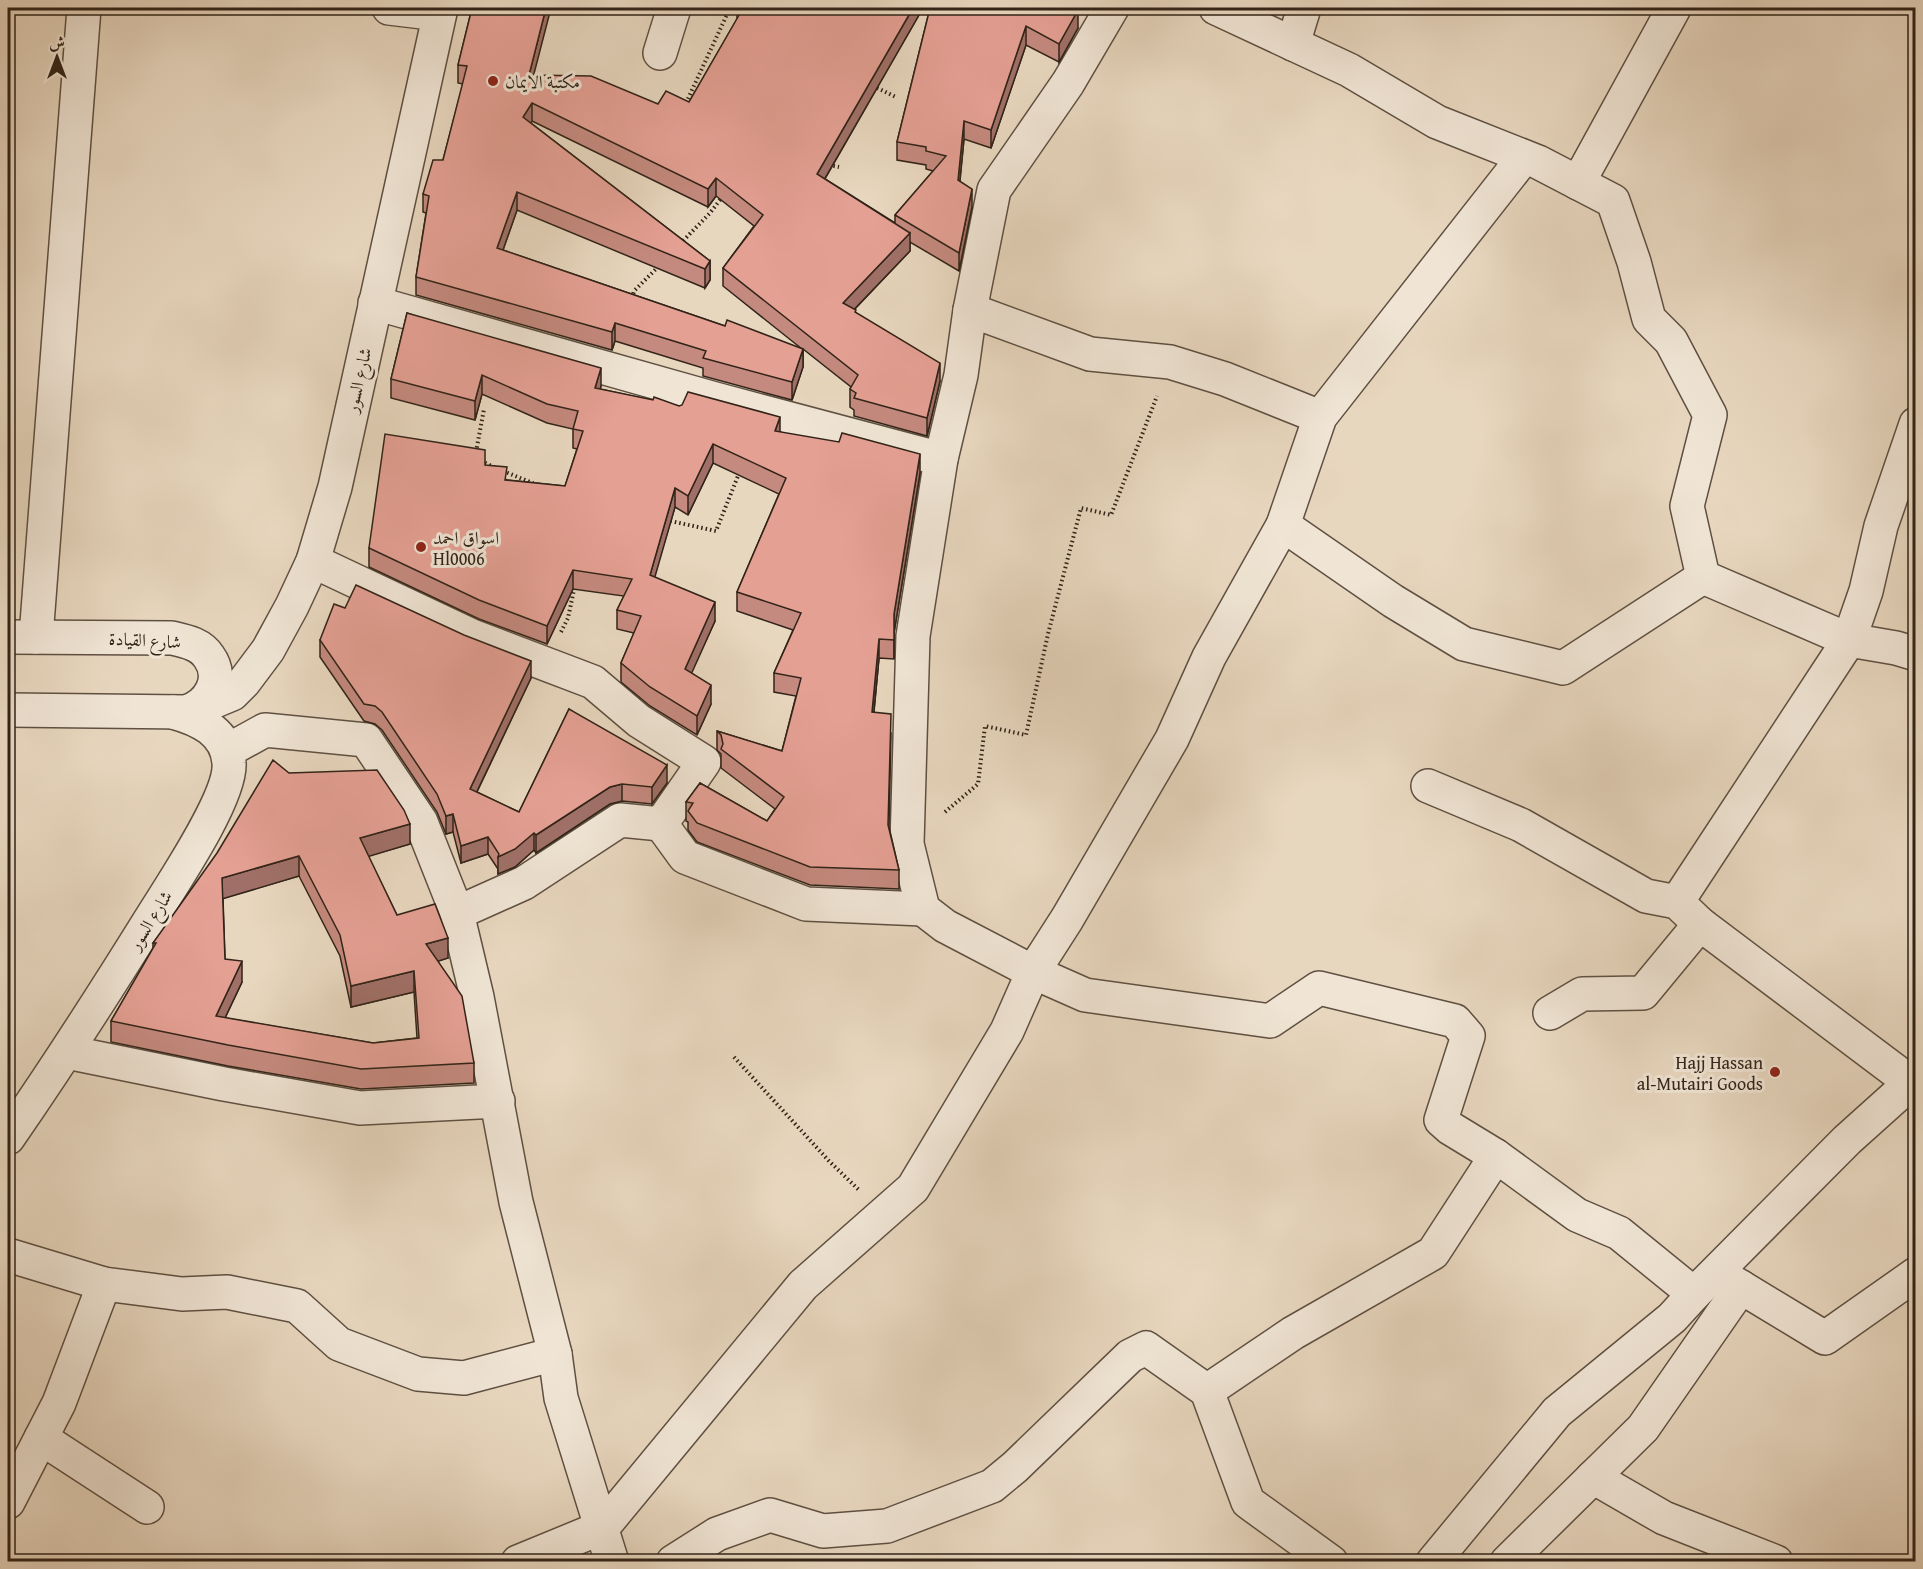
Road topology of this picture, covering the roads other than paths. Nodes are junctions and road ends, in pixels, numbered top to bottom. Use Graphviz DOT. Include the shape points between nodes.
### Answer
graph roads {
  1 [pos="84,8"];
  2 [pos="389,8"];
  3 [pos="674,8"];
  4 [pos="1112,8"];
  5 [pos="1216,8"];
  6 [pos="1304,8"];
  7 [pos="1674,8"];
  8 [pos="440,10"];
  9 [pos="1293,44"];
  10 [pos="660,53"];
  11 [pos="1524,157"];
  12 [pos="1578,183"];
  13 [pos="375,303"];
  14 [pos="970,310"];
  15 [pos="1320,417"];
  16 [pos="1916,424"];
  17 [pos="941,459"];
  18 [pos="1283,525"];
  19 [pos="313,561"];
  20 [pos="1703,577"];
  21 [pos="22,637"];
  22 [pos="1849,640"];
  23 [pos="1916,654"];
  24 [pos="185,710"];
  25 [pos="8,711"];
  26 [pos="227,751"];
  27 [pos="1428,786"];
  28 [pos="661,824"];
  29 [pos="923,909"];
  30 [pos="457,913"];
  31 [pos="1688,913"];
  32 [pos="1034,972"];
  33 [pos="1550,1013"];
  34 [pos="67,1052"];
  35 [pos="1913,1080"];
  36 [pos="498,1101"];
  37 [pos="8,1138"];
  38 [pos="1496,1156"];
  39 [pos="8,1255"];
  40 [pos="1916,1274"];
  41 [pos="104,1284"];
  42 [pos="1717,1284"];
  43 [pos="555,1354"];
  44 [pos="1207,1391"];
  45 [pos="41,1438"];
  46 [pos="1593,1477"];
  47 [pos="8,1502"];
  48 [pos="147,1507"];
  49 [pos="603,1527"];
  50 [pos="518,1562"];
  51 [pos="612,1562"];
  52 [pos="673,1562"];
  53 [pos="1331,1562"];
  54 [pos="1433,1562"];
  55 [pos="1507,1562"];
  56 [pos="1776,1562"];
  1 -- 21 [label="street"];
  2 -- 8 [label="street"];
  3 -- 10 [label="street"];
  4 -- 14 [label="street" via="1068,84 994,190"];
  5 -- 9 [label="street"];
  6 -- 9 [label="street"];
  7 -- 12 [label="street"];
  8 -- 13 [label="street, شارع السور"];
  9 -- 11 [label="street" via="1349,70 1437,122"];
  11 -- 12 [label="street"];
  11 -- 15 [label="street"];
  12 -- 20 [label="street" via="1612,201 1649,319 1671,341 1710,415 1687,506"];
  13 -- 17 [label="street"];
  13 -- 19 [label="street, شارع السور" via="335,487"];
  14 -- 15 [label="street" via="1090,354 1170,362"];
  14 -- 17 [label="street" via="961,375"];
  15 -- 18 [label="street"];
  16 -- 22 [label="street" via="1881,526 1866,591"];
  17 -- 29 [label="street" via="913,636 907,844"];
  18 -- 20 [label="street" via="1393,601 1464,644 1563,668"];
  18 -- 32 [label="street" via="1209,657 1172,739"];
  19 -- 24 [label="street, شارع السور" via="279,634 259,663 232,694"];
  19 -- 28 [label="street" via="472,636 593,682 639,721 704,762"];
  20 -- 22 [label="street"];
  21 -- 24 [label="street, شارع القيادة" via="172,638 190,642 209,656 216,679 206,701"];
  22 -- 23 [label="street"];
  22 -- 31 [label="street"];
  24 -- 25 [label="street"];
  24 -- 26 [label="street" via="213,730"];
  26 -- 30 [label="street" via="265,730 366,740 421,822"];
  26 -- 34 [label="street, شارع السور" via="230,762 224,791 193,851"];
  27 -- 31 [label="street" via="1521,825 1646,896"];
  28 -- 29 [label="street" via="685,857 806,904"];
  28 -- 30 [label="street" via="620,820 524,883"];
  29 -- 32 [label="street" via="945,926"];
  30 -- 36 [label="street"];
  31 -- 33 [label="street" via="1643,993 1582,994"];
  31 -- 35 [label="street"];
  32 -- 38 [label="street" via="1085,995 1270,1021 1319,988 1455,1021 1468,1036 1440,1120"];
  32 -- 49 [label="street" via="1007,1031 913,1188 803,1285"];
  34 -- 36 [label="street" via="360,1108"];
  34 -- 37 [label="street, شارع السور"];
  35 -- 42 [label="street" via="1846,1140"];
  36 -- 43 [label="street" via="516,1202"];
  38 -- 42 [label="street" via="1577,1215"];
  38 -- 44 [label="street" via="1433,1253 1293,1333"];
  39 -- 41 [label="street"];
  40 -- 42 [label="street" via="1825,1338"];
  41 -- 43 [label="street" via="182,1294 227,1292 297,1306 339,1344 418,1374 464,1378"];
  41 -- 45 [label="street" via="59,1403"];
  42 -- 46 [label="street" via="1643,1428"];
  42 -- 54 [label="street" via="1557,1412"];
  43 -- 49 [label="street" via="561,1398"];
  44 -- 52 [label="street" via="1146,1348 1130,1356 992,1486 886,1526 823,1531 770,1515 717,1534"];
  44 -- 53 [label="street" via="1248,1502"];
  45 -- 47 [label="street"];
  45 -- 48 [label="street"];
  46 -- 55 [label="street"];
  46 -- 56 [label="street" via="1664,1518"];
  49 -- 50 [label="street"];
  49 -- 51 [label="street"];
}
